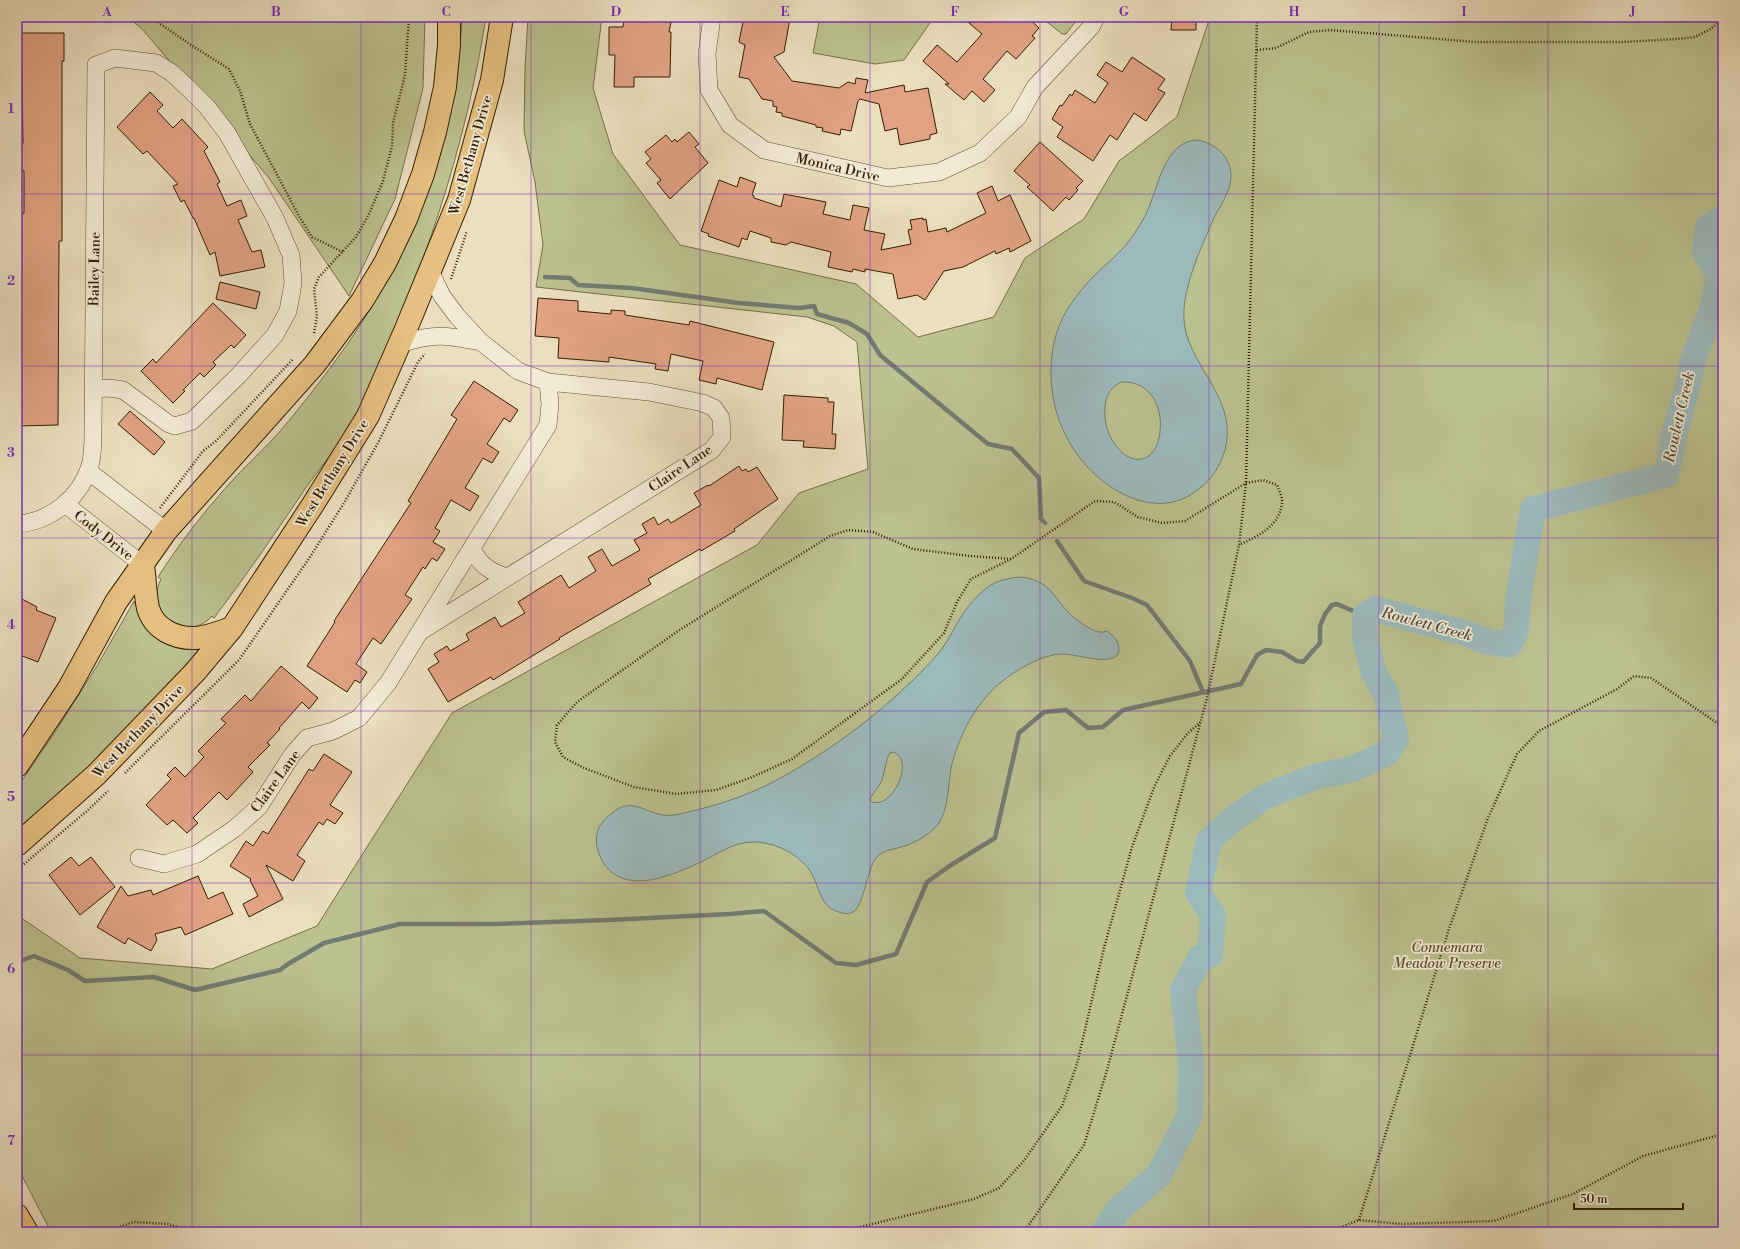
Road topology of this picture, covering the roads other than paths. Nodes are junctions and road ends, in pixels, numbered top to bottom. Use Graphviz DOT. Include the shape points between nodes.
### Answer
graph roads {
  1 [pos="449,17"];
  2 [pos="502,17"];
  3 [pos="712,17"];
  4 [pos="1096,17"];
  5 [pos="430,271"];
  6 [pos="481,342"];
  7 [pos="400,344"];
  8 [pos="548,382"];
  9 [pos="93,389"];
  10 [pos="88,471"];
  11 [pos="65,504"];
  12 [pos="17,524"];
  13 [pos="166,531"];
  14 [pos="472,549"];
  15 [pos="144,565"];
  16 [pos="507,577"];
  17 [pos="232,628"];
  18 [pos="421,631"];
  19 [pos="17,766"];
  20 [pos="17,845"];
  21 [pos="139,858"];
  22 [pos="17,1215"];
  23 [pos="27,1232"];
  1 -- 13 [label="main road" via="445,87 435,132 406,219 385,263 362,301 315,364"];
  2 -- 5 [label="main road, West Bethany Drive" via="492,80 459,200"];
  3 -- 4 [label="street, Monica Drive" via="707,54 708,90 730,125 764,150 888,178 939,172 980,153 1018,117 1035,87 1091,27"];
  5 -- 6 [label="street, Claire Lane" via="442,296"];
  5 -- 7 [label="main road, West Bethany Drive"];
  6 -- 7 [label="street, Claire Lane" via="436,335"];
  6 -- 8 [label="street, Claire Lane" via="518,371"];
  7 -- 17 [label="main road, West Bethany Drive" via="368,416"];
  8 -- 14 [label="street, Claire Lane" via="548,425"];
  8 -- 16 [label="street, Claire Lane" via="650,392 703,403 714,408 721,418 722,437 712,450"];
  9 -- 9 [label="street, Bailey Lane" via="96,65 115,58 156,62 172,73 207,107 227,132 275,218 290,255 292,283 288,311 275,335 192,421 175,426 123,390"];
  9 -- 10 [label="street, Bailey Lane" via="93,449"];
  10 -- 11 [label="street, Bailey Lane" via="78,490"];
  10 -- 13 [label="street"];
  11 -- 12 [label="street, Bailey Lane" via="46,517 27,524"];
  11 -- 15 [label="street, Cody Drive"];
  13 -- 15 [label="main road"];
  14 -- 16 [label="street" via="477,560 485,568"];
  14 -- 18 [label="street, Claire Lane"];
  15 -- 17 [label="main road" via="148,608 153,621 162,629 172,634 197,638"];
  15 -- 19 [label="main road" via="116,602 69,688"];
  16 -- 18 [label="street, Claire Lane"];
  17 -- 20 [label="main road, West Bethany Drive" via="195,672 97,774"];
  18 -- 21 [label="street, Claire Lane" via="388,683 359,718 307,738 292,755 259,807 234,829 197,854 164,864"];
  22 -- 23 [label="main road"];
}
